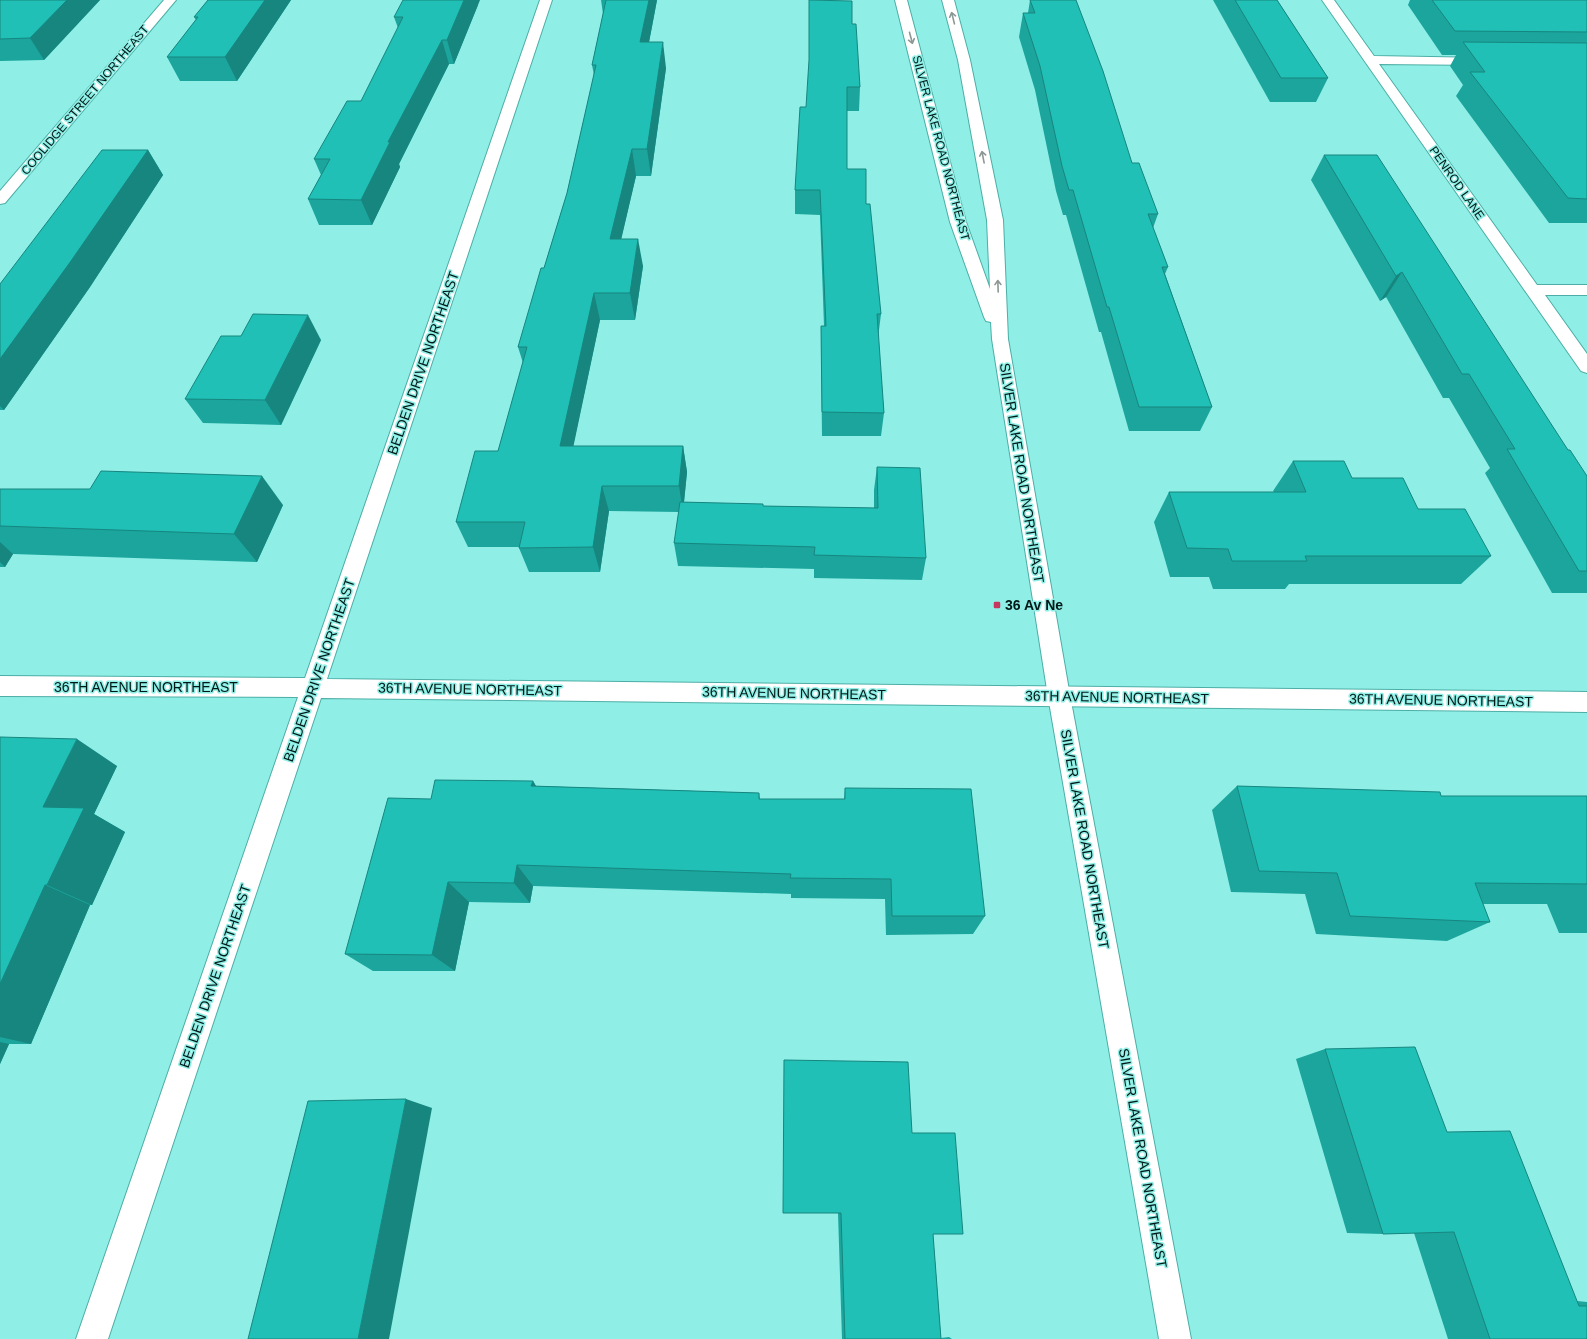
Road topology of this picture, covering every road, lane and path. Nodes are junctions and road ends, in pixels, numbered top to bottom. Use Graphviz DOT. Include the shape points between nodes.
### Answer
graph roads {
  1 [pos="170,0"];
  2 [pos="546,0"];
  3 [pos="901,0"];
  4 [pos="948,0"];
  5 [pos="1328,0"];
  6 [pos="1370,60"];
  7 [pos="1494,61"];
  8 [pos="0,200"];
  9 [pos="1533,290"];
  10 [pos="1587,290"];
  11 [pos="1000,339"];
  12 [pos="1587,367"];
  13 [pos="0,686"];
  14 [pos="313,688"];
  15 [pos="1059,696"];
  16 [pos="1587,702"];
  17 [pos="92,1339"];
  18 [pos="1175,1339"];
  1 -- 8 [label="street, COOLIDGE STREET NORTHEAST"];
  2 -- 14 [label="street, BELDEN DRIVE NORTHEAST"];
  3 -- 11 [label="street, SILVER LAKE ROAD NORTHEAST, one-way" via="958,222"];
  11 -- 4 [label="street, SILVER LAKE ROAD NORTHEAST, one-way" via="995,220 964,60"];
  5 -- 6 [label="street, PENROD LANE"];
  6 -- 7 [label="street"];
  6 -- 9 [label="street, PENROD LANE"];
  9 -- 10 [label="street"];
  9 -- 12 [label="street, PENROD LANE"];
  11 -- 15 [label="street, SILVER LAKE ROAD NORTHEAST"];
  13 -- 14 [label="street, 36TH AVENUE NORTHEAST"];
  14 -- 15 [label="street, 36TH AVENUE NORTHEAST"];
  14 -- 17 [label="street, BELDEN DRIVE NORTHEAST"];
  15 -- 16 [label="street, 36TH AVENUE NORTHEAST"];
  15 -- 18 [label="street, SILVER LAKE ROAD NORTHEAST"];
}
